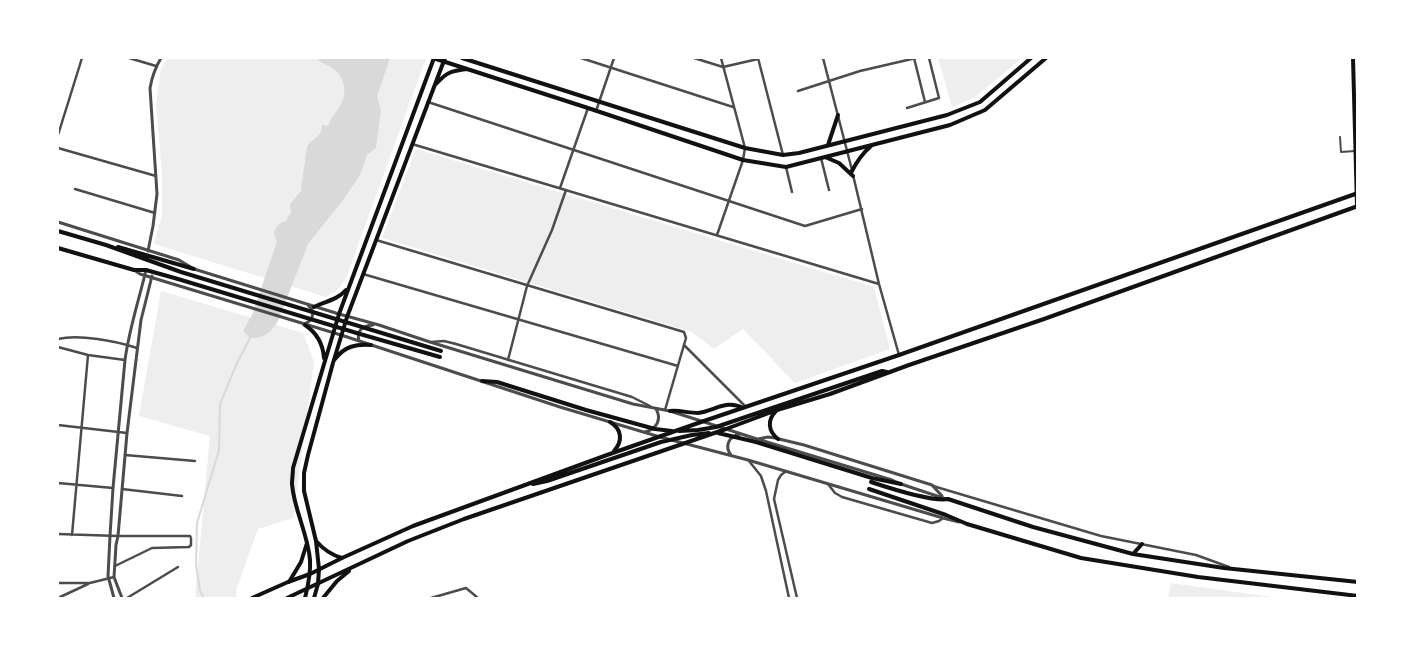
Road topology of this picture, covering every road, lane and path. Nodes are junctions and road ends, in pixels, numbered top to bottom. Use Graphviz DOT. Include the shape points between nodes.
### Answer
graph roads {
  1 [pos="82,58"];
  2 [pos="129,58"];
  3 [pos="161,58"];
  4 [pos="433,58"];
  5 [pos="462,58"];
  6 [pos="581,58"];
  7 [pos="614,58"];
  8 [pos="694,58"];
  9 [pos="721,58"];
  10 [pos="758,58"];
  11 [pos="823,58"];
  12 [pos="896,58"];
  13 [pos="915,58"];
  14 [pos="930,58"];
  15 [pos="1031,58"];
  16 [pos="1046,58"];
  17 [pos="1353,58"];
  18 [pos="444,59"];
  19 [pos="471,59"];
  20 [pos="897,62"];
  21 [pos="156,66"];
  22 [pos="611,67"];
  23 [pos="723,67"];
  24 [pos="469,69"];
  25 [pos="828,80"];
  26 [pos="433,88"];
  27 [pos="798,91"];
  28 [pos="428,102"];
  29 [pos="599,102"];
  30 [pos="925,102"];
  31 [pos="733,107"];
  32 [pos="588,108"];
  33 [pos="907,108"];
  34 [pos="596,111"];
  35 [pos="838,116"];
  36 [pos="58,136"];
  37 [pos="1340,137"];
  38 [pos="844,141"];
  39 [pos="412,144"];
  40 [pos="873,144"];
  41 [pos="828,145"];
  42 [pos="58,148"];
  43 [pos="745,148"];
  44 [pos="573,150"];
  45 [pos="847,151"];
  46 [pos="1355,151"];
  47 [pos="784,155"];
  48 [pos="823,158"];
  49 [pos="743,160"];
  50 [pos="786,167"];
  51 [pos="852,174"];
  52 [pos="156,176"];
  53 [pos="560,188"];
  54 [pos="75,189"];
  55 [pos="566,190"];
  56 [pos="829,190"];
  57 [pos="792,192"];
  58 [pos="1357,193"];
  59 [pos="729,200"];
  60 [pos="1357,206"];
  61 [pos="862,209"];
  62 [pos="155,213"];
  63 [pos="58,222"];
  64 [pos="58,230"];
  65 [pos="717,235"];
  66 [pos="376,240"];
  67 [pos="106,244"];
  68 [pos="58,248"];
  69 [pos="148,251"];
  70 [pos="194,269"];
  71 [pos="153,272"];
  72 [pos="146,273"];
  73 [pos="363,274"];
  74 [pos="152,277"];
  75 [pos="350,284"];
  76 [pos="879,284"];
  77 [pos="526,286"];
  78 [pos="306,304"];
  79 [pos="314,307"];
  80 [pos="338,314"];
  81 [pos="347,317"];
  82 [pos="517,319"];
  83 [pos="300,323"];
  84 [pos="378,324"];
  85 [pos="305,325"];
  86 [pos="333,333"];
  87 [pos="341,335"];
  88 [pos="58,339"];
  89 [pos="359,341"];
  90 [pos="430,342"];
  91 [pos="127,344"];
  92 [pos="371,345"];
  93 [pos="684,346"];
  94 [pos="58,347"];
  95 [pos="138,348"];
  96 [pos="441,351"];
  97 [pos="88,355"];
  98 [pos="899,356"];
  99 [pos="440,357"];
  100 [pos="125,360"];
  101 [pos="508,360"];
  102 [pos="324,363"];
  103 [pos="333,363"];
  104 [pos="678,366"];
  105 [pos="889,372"];
  106 [pos="482,381"];
  107 [pos="653,407"];
  108 [pos="745,408"];
  109 [pos="668,410"];
  110 [pos="777,410"];
  111 [pos="610,422"];
  112 [pos="700,422"];
  113 [pos="58,425"];
  114 [pos="81,427"];
  115 [pos="726,429"];
  116 [pos="119,432"];
  117 [pos="645,432"];
  118 [pos="127,434"];
  119 [pos="740,434"];
  120 [pos="660,437"];
  121 [pos="757,439"];
  122 [pos="778,439"];
  123 [pos="683,443"];
  124 [pos="611,453"];
  125 [pos="125,455"];
  126 [pos="732,456"];
  127 [pos="748,460"];
  128 [pos="195,461"];
  129 [pos="785,472"];
  130 [pos="871,480"];
  131 [pos="58,483"];
  132 [pos="828,484"];
  133 [pos="901,484"];
  134 [pos="76,485"];
  135 [pos="932,485"];
  136 [pos="113,488"];
  137 [pos="122,489"];
  138 [pos="514,489"];
  139 [pos="868,489"];
  140 [pos="182,496"];
  141 [pos="942,497"];
  142 [pos="948,499"];
  143 [pos="943,518"];
  144 [pos="967,524"];
  145 [pos="58,534"];
  146 [pos="72,535"];
  147 [pos="110,536"];
  148 [pos="118,536"];
  149 [pos="316,541"];
  150 [pos="307,543"];
  151 [pos="1142,544"];
  152 [pos="1132,554"];
  153 [pos="342,558"];
  154 [pos="114,566"];
  155 [pos="178,567"];
  156 [pos="353,567"];
  157 [pos="319,570"];
  158 [pos="1235,570"];
  159 [pos="310,574"];
  160 [pos="114,577"];
  161 [pos="108,578"];
  162 [pos="288,582"];
  163 [pos="1358,582"];
  164 [pos="58,583"];
  165 [pos="90,583"];
  166 [pos="318,584"];
  167 [pos="307,589"];
  168 [pos="1358,596"];
  169 [pos="58,598"];
  170 [pos="114,598"];
  171 [pos="122,598"];
  172 [pos="127,598"];
  173 [pos="252,598"];
  174 [pos="287,598"];
  175 [pos="305,598"];
  176 [pos="314,598"];
  177 [pos="323,598"];
  178 [pos="431,598"];
  179 [pos="478,598"];
  180 [pos="789,598"];
  181 [pos="796,598"];
  1 -- 36 [label="street"];
  2 -- 21 [label="street"];
  3 -- 21 [label="street"];
  4 -- 18 [label="main road"];
  4 -- 75 [label="main road"];
  5 -- 19 [label="main road"];
  6 -- 22 [label="street"];
  7 -- 22 [label="street"];
  8 -- 23 [label="street"];
  9 -- 23 [label="street"];
  10 -- 23 [label="street"];
  10 -- 47 [label="street"];
  11 -- 25 [label="street"];
  12 -- 20 [label="street"];
  13 -- 20 [label="street"];
  13 -- 30 [label="street"];
  14 -- 30 [label="street" via="939,95 937,99"];
  15 -- 38 [label="main road" via="980,102 947,115"];
  16 -- 40 [label="main road" via="985,110 950,125"];
  17 -- 46 [label="main road"];
  18 -- 24 [label="main road"];
  18 -- 26 [label="main road"];
  19 -- 29 [label="main road"];
  20 -- 25 [label="street"];
  21 -- 52 [label="street" via="150,88"];
  22 -- 29 [label="street"];
  22 -- 31 [label="street"];
  23 -- 31 [label="street"];
  24 -- 26 [label="main road" via="449,72"];
  24 -- 32 [label="main road"];
  25 -- 27 [label="street"];
  25 -- 35 [label="street"];
  26 -- 28 [label="main road"];
  28 -- 39 [label="main road"];
  28 -- 44 [label="street"];
  29 -- 34 [label="street"];
  29 -- 43 [label="main road"];
  30 -- 33 [label="street"];
  31 -- 43 [label="street"];
  32 -- 34 [label="main road"];
  32 -- 44 [label="street"];
  34 -- 49 [label="main road"];
  35 -- 38 [label="street"];
  35 -- 41 [label="main road"];
  37 -- 46 [label="street" via="1341,152"];
  38 -- 41 [label="main road"];
  38 -- 45 [label="street"];
  39 -- 53 [label="street"];
  39 -- 66 [label="main road"];
  40 -- 45 [label="main road"];
  40 -- 51 [label="main road" via="856,162"];
  41 -- 47 [label="main road"];
  42 -- 52 [label="street"];
  43 -- 47 [label="main road"];
  43 -- 49 [label="street"];
  44 -- 53 [label="street"];
  44 -- 59 [label="street"];
  45 -- 48 [label="main road"];
  45 -- 51 [label="street"];
  46 -- 58 [label="main road"];
  48 -- 50 [label="main road"];
  48 -- 51 [label="main road" via="838,163"];
  48 -- 56 [label="street"];
  49 -- 50 [label="main road"];
  49 -- 59 [label="street"];
  50 -- 57 [label="street"];
  51 -- 61 [label="street"];
  52 -- 62 [label="street"];
  53 -- 55 [label="street"];
  54 -- 62 [label="street"];
  55 -- 65 [label="street"];
  55 -- 77 [label="street"];
  58 -- 60 [label="main road"];
  58 -- 98 [label="main road"];
  59 -- 61 [label="street" via="805,226"];
  59 -- 65 [label="street"];
  60 -- 105 [label="main road"];
  61 -- 76 [label="street"];
  62 -- 69 [label="street"];
  63 -- 69 [label="street"];
  64 -- 67 [label="main road"];
  65 -- 76 [label="street"];
  66 -- 73 [label="main road"];
  66 -- 77 [label="street"];
  67 -- 70 [label="main road"];
  67 -- 96 [label="main road" via="181,272"];
  68 -- 72 [label="main road"];
  69 -- 70 [label="street" via="183,261"];
  70 -- 78 [label="street"];
  71 -- 72 [label="main road"];
  71 -- 74 [label="street"];
  71 -- 99 [label="main road"];
  72 -- 74 [label="street"];
  72 -- 91 [label="street"];
  73 -- 81 [label="main road"];
  73 -- 82 [label="street"];
  74 -- 83 [label="street"];
  74 -- 95 [label="street"];
  75 -- 79 [label="main road" via="338,297"];
  75 -- 80 [label="main road"];
  76 -- 98 [label="street"];
  77 -- 82 [label="street"];
  77 -- 93 [label="street" via="684,332"];
  78 -- 79 [label="street"];
  78 -- 83 [label="street" via="312,309 312,317 307,323"];
  79 -- 80 [label="street"];
  80 -- 81 [label="street"];
  80 -- 86 [label="main road"];
  81 -- 84 [label="street"];
  81 -- 87 [label="main road"];
  82 -- 101 [label="street"];
  82 -- 104 [label="street"];
  83 -- 85 [label="street"];
  84 -- 89 [label="street" via="361,328"];
  84 -- 90 [label="street"];
  85 -- 86 [label="street"];
  85 -- 102 [label="main road" via="319,340"];
  86 -- 87 [label="street"];
  86 -- 102 [label="main road"];
  87 -- 89 [label="street"];
  87 -- 103 [label="main road"];
  88 -- 91 [label="street" via="70,337"];
  89 -- 92 [label="street"];
  90 -- 101 [label="street" via="450,342"];
  90 -- 107 [label="street" via="633,404"];
  91 -- 95 [label="street"];
  91 -- 100 [label="street"];
  92 -- 103 [label="main road" via="348,347"];
  92 -- 106 [label="street"];
  93 -- 104 [label="street"];
  93 -- 108 [label="street"];
  94 -- 97 [label="street"];
  95 -- 118 [label="street"];
  97 -- 100 [label="street"];
  97 -- 114 [label="street"];
  98 -- 108 [label="main road"];
  100 -- 116 [label="street"];
  101 -- 107 [label="street" via="632,397"];
  102 -- 150 [label="main road" via="293,468 294,496"];
  103 -- 149 [label="main road" via="304,473 304,491"];
  104 -- 109 [label="street"];
  105 -- 106 [label="main road" via="882,371 716,427 685,431 655,429 497,382"];
  105 -- 110 [label="main road"];
  106 -- 111 [label="street"];
  107 -- 109 [label="street"];
  107 -- 117 [label="street" via="659,416 658,422"];
  108 -- 109 [label="main road" via="727,405 691,413"];
  108 -- 112 [label="main road"];
  109 -- 112 [label="street"];
  110 -- 115 [label="main road"];
  110 -- 122 [label="main road" via="769,425"];
  111 -- 117 [label="street"];
  111 -- 124 [label="main road" via="616,426 620,436 618,446"];
  112 -- 115 [label="street"];
  112 -- 120 [label="main road"];
  113 -- 114 [label="street"];
  114 -- 116 [label="street"];
  114 -- 134 [label="street"];
  115 -- 119 [label="street"];
  115 -- 123 [label="main road"];
  116 -- 118 [label="street"];
  116 -- 136 [label="street"];
  117 -- 120 [label="street"];
  118 -- 125 [label="street"];
  119 -- 121 [label="street"];
  119 -- 126 [label="street" via="732,436 729,441 728,449"];
  120 -- 123 [label="street"];
  120 -- 124 [label="main road"];
  121 -- 122 [label="street"];
  121 -- 133 [label="street"];
  122 -- 135 [label="street"];
  123 -- 126 [label="street"];
  123 -- 156 [label="main road" via="464,519"];
  124 -- 138 [label="main road"];
  125 -- 128 [label="street"];
  125 -- 137 [label="street"];
  126 -- 127 [label="street"];
  127 -- 129 [label="street"];
  127 -- 180 [label="street" via="761,476 766,491"];
  129 -- 132 [label="street"];
  129 -- 181 [label="street" via="778,480 774,499"];
  130 -- 133 [label="main road"];
  130 -- 138 [label="main road" via="740,438 711,433 662,442"];
  130 -- 142 [label="main road" via="916,495"];
  131 -- 134 [label="street"];
  132 -- 143 [label="street"];
  132 -- 143 [label="street" via="835,493 851,500 932,523"];
  133 -- 141 [label="street"];
  134 -- 136 [label="street"];
  134 -- 146 [label="street"];
  135 -- 141 [label="street"];
  135 -- 151 [label="street" via="1087,532"];
  136 -- 147 [label="street"];
  137 -- 140 [label="street"];
  137 -- 148 [label="street"];
  138 -- 153 [label="main road" via="413,526"];
  139 -- 144 [label="main road"];
  141 -- 142 [label="street"];
  142 -- 152 [label="main road"];
  143 -- 144 [label="street"];
  144 -- 168 [label="main road" via="1081,558 1198,577"];
  145 -- 146 [label="street"];
  146 -- 147 [label="street"];
  147 -- 148 [label="street"];
  147 -- 161 [label="street"];
  148 -- 154 [label="street"];
  148 -- 154 [label="street" via="190,536 191,545 152,548"];
  149 -- 153 [label="main road" via="334,556"];
  149 -- 157 [label="main road"];
  150 -- 159 [label="main road"];
  150 -- 162 [label="main road"];
  151 -- 152 [label="main road"];
  151 -- 158 [label="street" via="1196,555"];
  152 -- 158 [label="main road"];
  153 -- 157 [label="main road"];
  154 -- 160 [label="street"];
  155 -- 172 [label="street"];
  156 -- 166 [label="main road"];
  156 -- 177 [label="main road"];
  157 -- 159 [label="main road"];
  157 -- 166 [label="main road"];
  158 -- 163 [label="main road"];
  159 -- 162 [label="main road"];
  159 -- 167 [label="main road"];
  160 -- 161 [label="street"];
  160 -- 171 [label="street"];
  161 -- 165 [label="street"];
  161 -- 170 [label="street"];
  162 -- 173 [label="main road"];
  164 -- 165 [label="street"];
  165 -- 169 [label="street"];
  166 -- 167 [label="main road"];
  166 -- 176 [label="main road"];
  167 -- 174 [label="main road"];
  167 -- 175 [label="main road"];
  178 -- 179 [label="street" via="466,588"];
}
